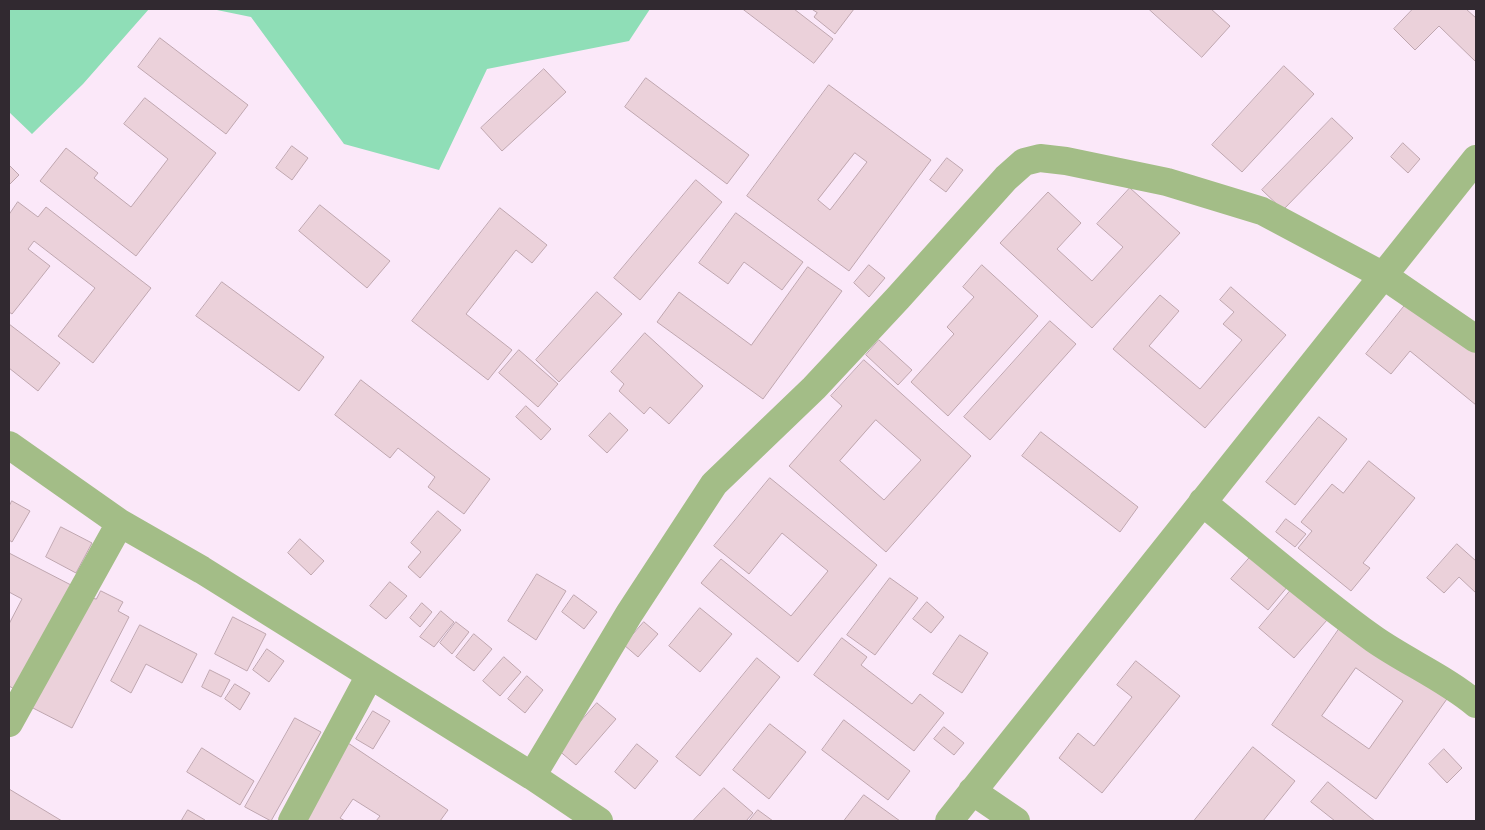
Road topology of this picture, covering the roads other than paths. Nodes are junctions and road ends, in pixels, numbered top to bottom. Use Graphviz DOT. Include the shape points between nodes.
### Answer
graph roads {
  1 [pos="1476,159"];
  2 [pos="1384,276"];
  3 [pos="1476,339"];
  4 [pos="9,445"];
  5 [pos="1202,502"];
  6 [pos="120,522"];
  7 [pos="370,675"];
  8 [pos="1476,704"];
  9 [pos="9,723"];
  10 [pos="532,776"];
  11 [pos="972,791"];
  12 [pos="292,821"];
  13 [pos="599,821"];
  14 [pos="949,821"];
  15 [pos="1016,821"];
  1 -- 2 [label="street"];
  2 -- 3 [label="street"];
  2 -- 5 [label="street"];
  2 -- 10 [label="street" via="1262,211 1167,182 1066,161 1040,158 1024,162 814,388 714,484 629,614"];
  4 -- 6 [label="street"];
  5 -- 8 [label="street" via="1376,640 1461,691"];
  5 -- 11 [label="street"];
  6 -- 7 [label="street"];
  6 -- 9 [label="street"];
  7 -- 10 [label="street"];
  7 -- 12 [label="street"];
  10 -- 13 [label="street"];
  11 -- 14 [label="street"];
  11 -- 15 [label="street"];
}
